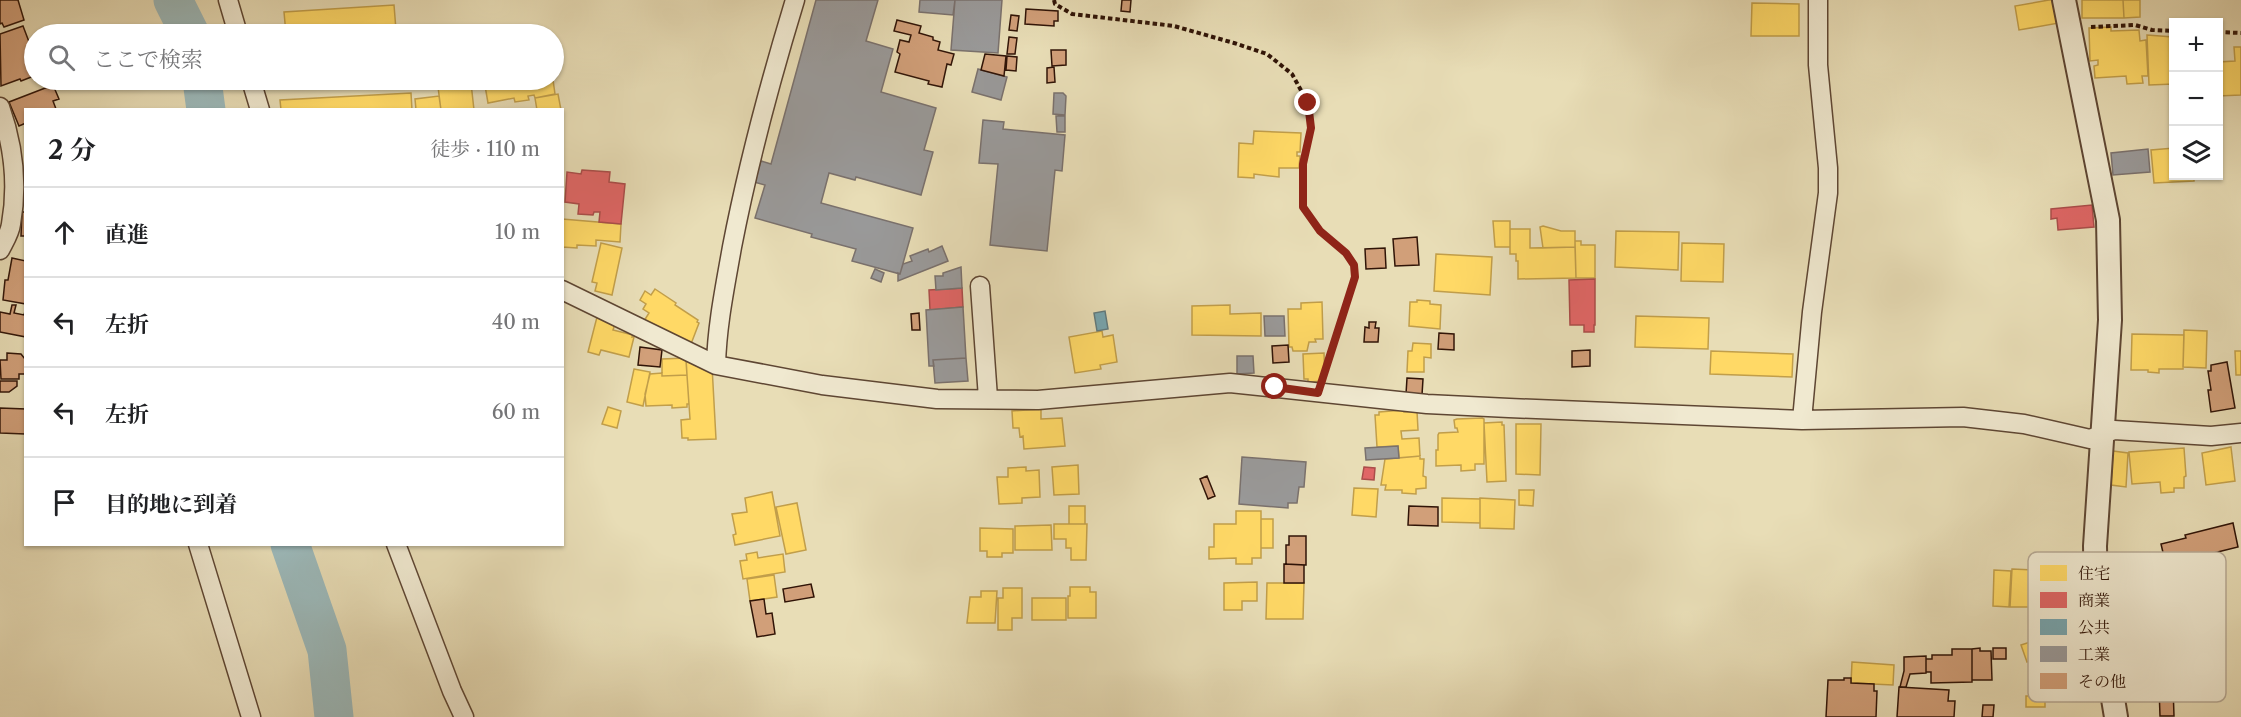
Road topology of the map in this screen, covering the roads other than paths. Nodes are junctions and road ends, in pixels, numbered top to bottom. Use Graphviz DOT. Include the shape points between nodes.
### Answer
graph roads {
  1 [pos="228,0"];
  2 [pos="795,0"];
  3 [pos="1818,0"];
  4 [pos="2064,0"];
  5 [pos="235,24"];
  6 [pos="254,90"];
  7 [pos="0,107"];
  8 [pos="259,108"];
  9 [pos="12,143"];
  10 [pos="0,250"];
  11 [pos="980,286"];
  12 [pos="564,291"];
  13 [pos="716,365"];
  14 [pos="988,398"];
  15 [pos="1802,420"];
  16 [pos="2103,434"];
  17 [pos="2241,434"];
  18 [pos="199,546"];
  19 [pos="397,546"];
  20 [pos="2095,552"];
  21 [pos="2114,702"];
  22 [pos="251,717"];
  23 [pos="464,717"];
  24 [pos="2116,717"];
  1 -- 5 [label="street"];
  2 -- 13 [label="street" via="768,88 740,207 718,322"];
  3 -- 15 [label="street" via="1818,65 1828,193"];
  4 -- 16 [label="street" via="2108,220 2110,320"];
  6 -- 8 [label="street"];
  7 -- 9 [label="street"];
  9 -- 10 [label="street" via="11,226"];
  11 -- 14 [label="street"];
  12 -- 13 [label="street"];
  13 -- 14 [label="street" via="822,385 937,399"];
  14 -- 15 [label="street" via="1038,400 1230,383 1427,404"];
  15 -- 16 [label="street" via="1963,417 2024,424 2090,439"];
  16 -- 17 [label="street" via="2114,430"];
  16 -- 20 [label="street"];
  18 -- 22 [label="street"];
  19 -- 23 [label="street"];
  21 -- 24 [label="street"];
}
